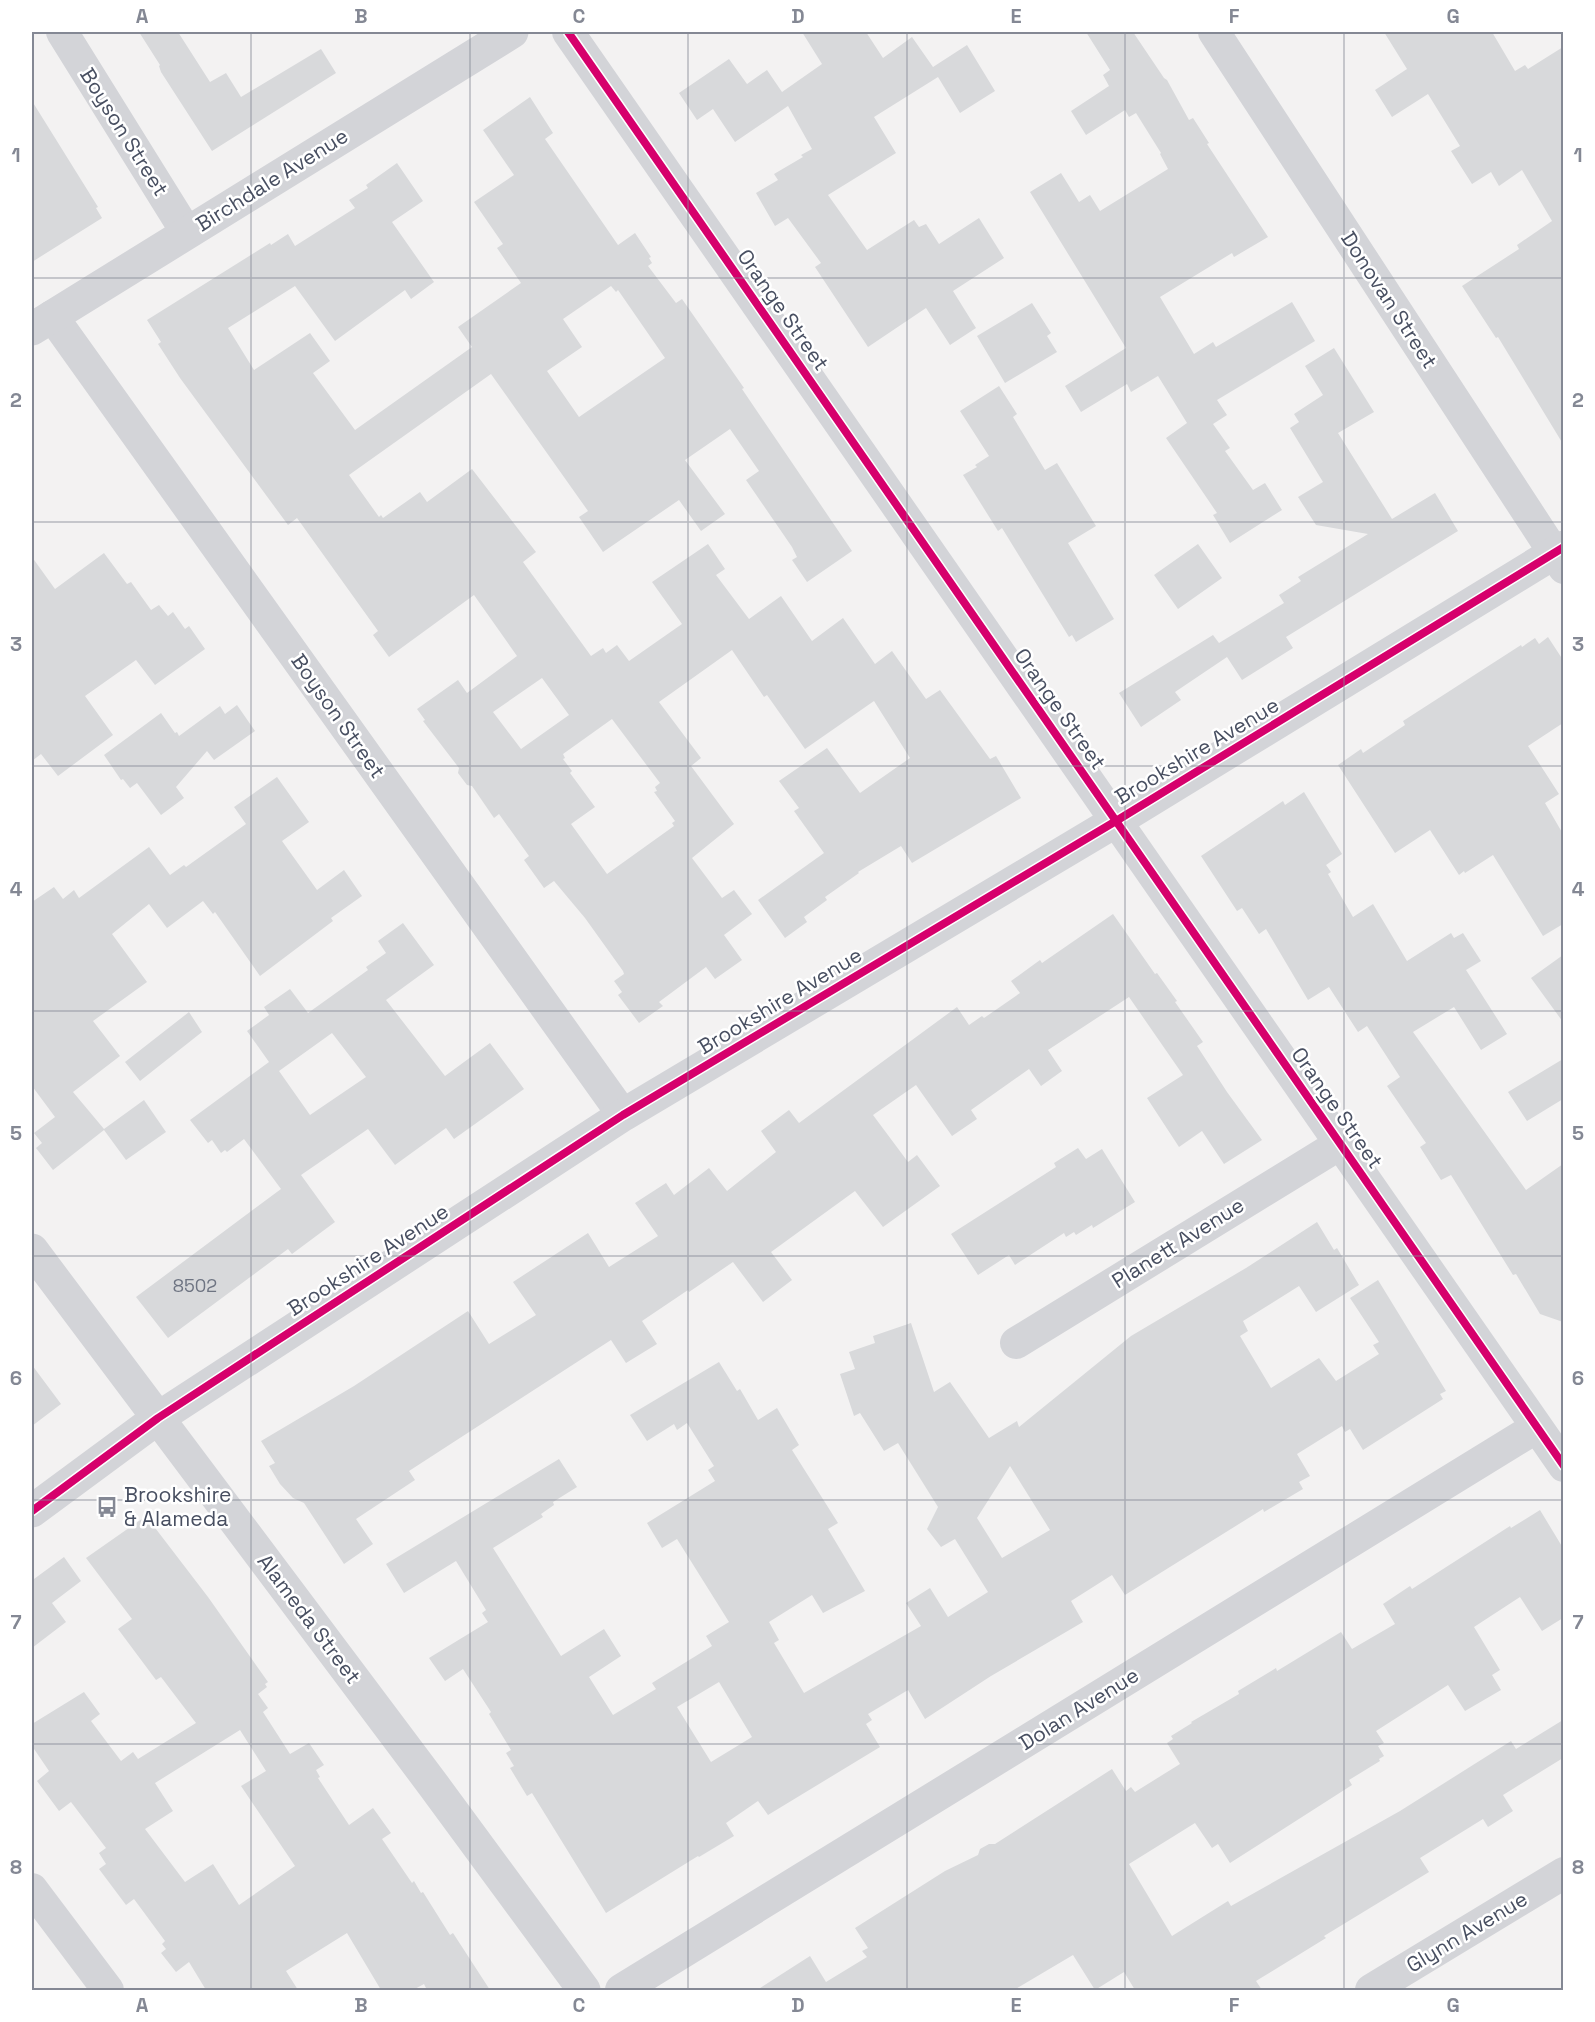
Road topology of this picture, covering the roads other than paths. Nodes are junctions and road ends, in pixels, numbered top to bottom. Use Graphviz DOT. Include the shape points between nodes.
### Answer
graph roads {
  1 [pos="62,32"];
  2 [pos="568,32"];
  3 [pos="1214,32"];
  4 [pos="505,33"];
  5 [pos="187,233"];
  6 [pos="42,323"];
  7 [pos="1560,556"];
  8 [pos="1116,821"];
  9 [pos="623,1115"];
  10 [pos="1340,1144"];
  11 [pos="32,1250"];
  12 [pos="1016,1342"];
  13 [pos="158,1418"];
  14 [pos="1537,1427"];
  15 [pos="1563,1466"];
  16 [pos="32,1511"];
  17 [pos="1563,1873"];
  18 [pos="32,1889"];
  19 [pos="108,1990"];
  20 [pos="584,1990"];
  21 [pos="621,1990"];
  22 [pos="1371,1990"];
  1 -- 5 [label="street, Boyson Street"];
  2 -- 8 [label="street, Orange Street"];
  3 -- 7 [label="street, Donovan Street"];
  4 -- 5 [label="street, Birchdale Avenue"];
  5 -- 6 [label="street, Birchdale Avenue"];
  6 -- 9 [label="street, Boyson Street"];
  7 -- 8 [label="street, Brookshire Avenue"];
  8 -- 9 [label="street, Brookshire Avenue"];
  8 -- 10 [label="street, Orange Street"];
  9 -- 13 [label="street, Brookshire Avenue"];
  10 -- 12 [label="street, Planett Avenue"];
  10 -- 14 [label="street, Orange Street"];
  11 -- 13 [label="street, Alameda Street"];
  13 -- 16 [label="street, Brookshire Avenue"];
  13 -- 20 [label="street, Alameda Street"];
  14 -- 15 [label="street, Orange Street"];
  14 -- 21 [label="street, Dolan Avenue"];
  17 -- 22 [label="street, Glynn Avenue"];
  18 -- 19 [label="street"];
}
